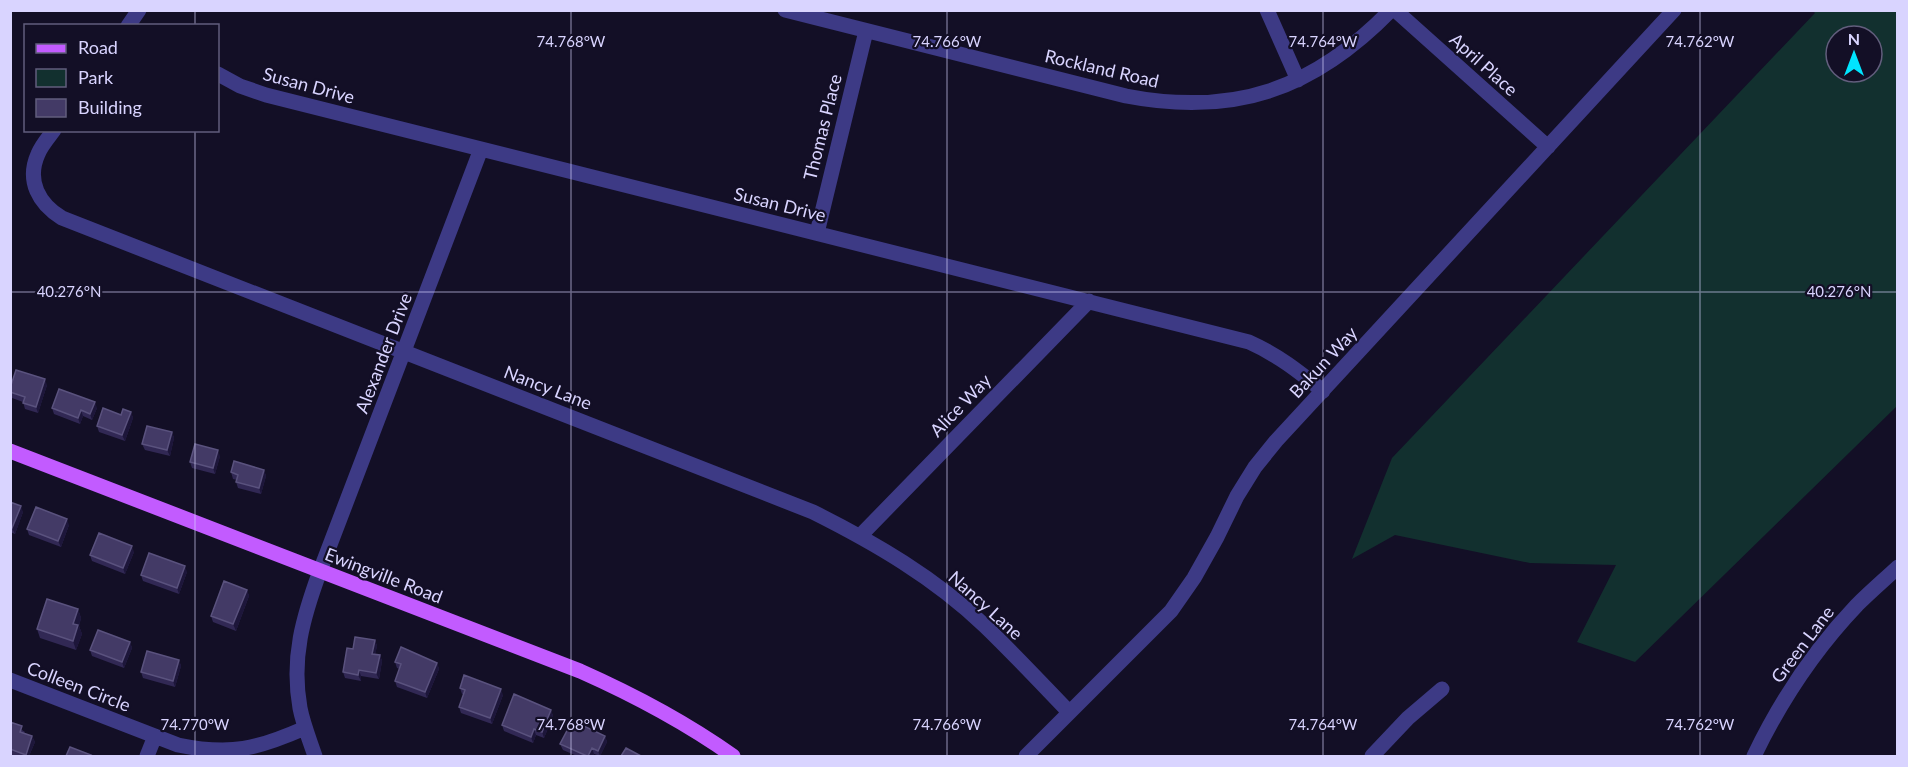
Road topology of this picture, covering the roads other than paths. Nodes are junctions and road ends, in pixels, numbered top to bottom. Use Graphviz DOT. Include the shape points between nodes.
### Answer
graph roads {
  1 [pos="785,10"];
  2 [pos="1267,10"];
  3 [pos="1393,10"];
  4 [pos="1674,10"];
  5 [pos="866,31"];
  6 [pos="219,75"];
  7 [pos="1298,80"];
  8 [pos="53,132"];
  9 [pos="1548,147"];
  10 [pos="481,149"];
  11 [pos="817,233"];
  12 [pos="1089,301"];
  13 [pos="404,352"];
  14 [pos="1323,391"];
  15 [pos="10,451"];
  16 [pos="860,536"];
  17 [pos="1898,567"];
  18 [pos="320,571"];
  19 [pos="10,680"];
  20 [pos="1442,689"];
  21 [pos="1069,712"];
  22 [pos="305,728"];
  23 [pos="155,736"];
  24 [pos="147,756"];
  25 [pos="315,756"];
  26 [pos="733,756"];
  27 [pos="1026,756"];
  28 [pos="1372,756"];
  29 [pos="1754,756"];
  1 -- 5 [label="street, Rockland Road"];
  2 -- 7 [label="street"];
  3 -- 7 [label="street, Rockland Road" via="1346,52"];
  3 -- 9 [label="street, April Place"];
  4 -- 9 [label="street, Bakun Way"];
  5 -- 7 [label="street, Rockland Road" via="1154,101 1186,103 1241,98"];
  5 -- 11 [label="street, Thomas Place"];
  6 -- 10 [label="street, Susan Drive" via="266,95"];
  8 -- 13 [label="street, Nancy Lane" via="39,152 33,177 41,201 62,218"];
  9 -- 14 [label="street, Bakun Way"];
  10 -- 11 [label="street, Susan Drive"];
  10 -- 13 [label="street, Alexander Drive"];
  11 -- 12 [label="street, Susan Drive"];
  12 -- 14 [label="street, Susan Drive" via="1249,342 1288,363"];
  12 -- 16 [label="street, Alice Way"];
  13 -- 16 [label="street, Nancy Lane" via="813,512"];
  13 -- 18 [label="street, Alexander Drive"];
  14 -- 21 [label="street, Bakun Way" via="1255,467 1194,578 1171,611"];
  15 -- 18 [label="main road, Ewingville Road"];
  16 -- 21 [label="street, Nancy Lane" via="903,562 976,618"];
  17 -- 29 [label="street, Green Lane" via="1856,606 1824,644 1778,710"];
  18 -- 22 [label="street" via="302,624 297,656"];
  18 -- 26 [label="main road, Ewingville Road" via="632,694"];
  19 -- 23 [label="street, Colleen Circle"];
  20 -- 28 [label="street"];
  21 -- 27 [label="street, Bakun Way"];
  22 -- 23 [label="street, Colleen Circle" via="272,743 226,751 178,745"];
  22 -- 25 [label="street"];
  23 -- 24 [label="street"];
}
